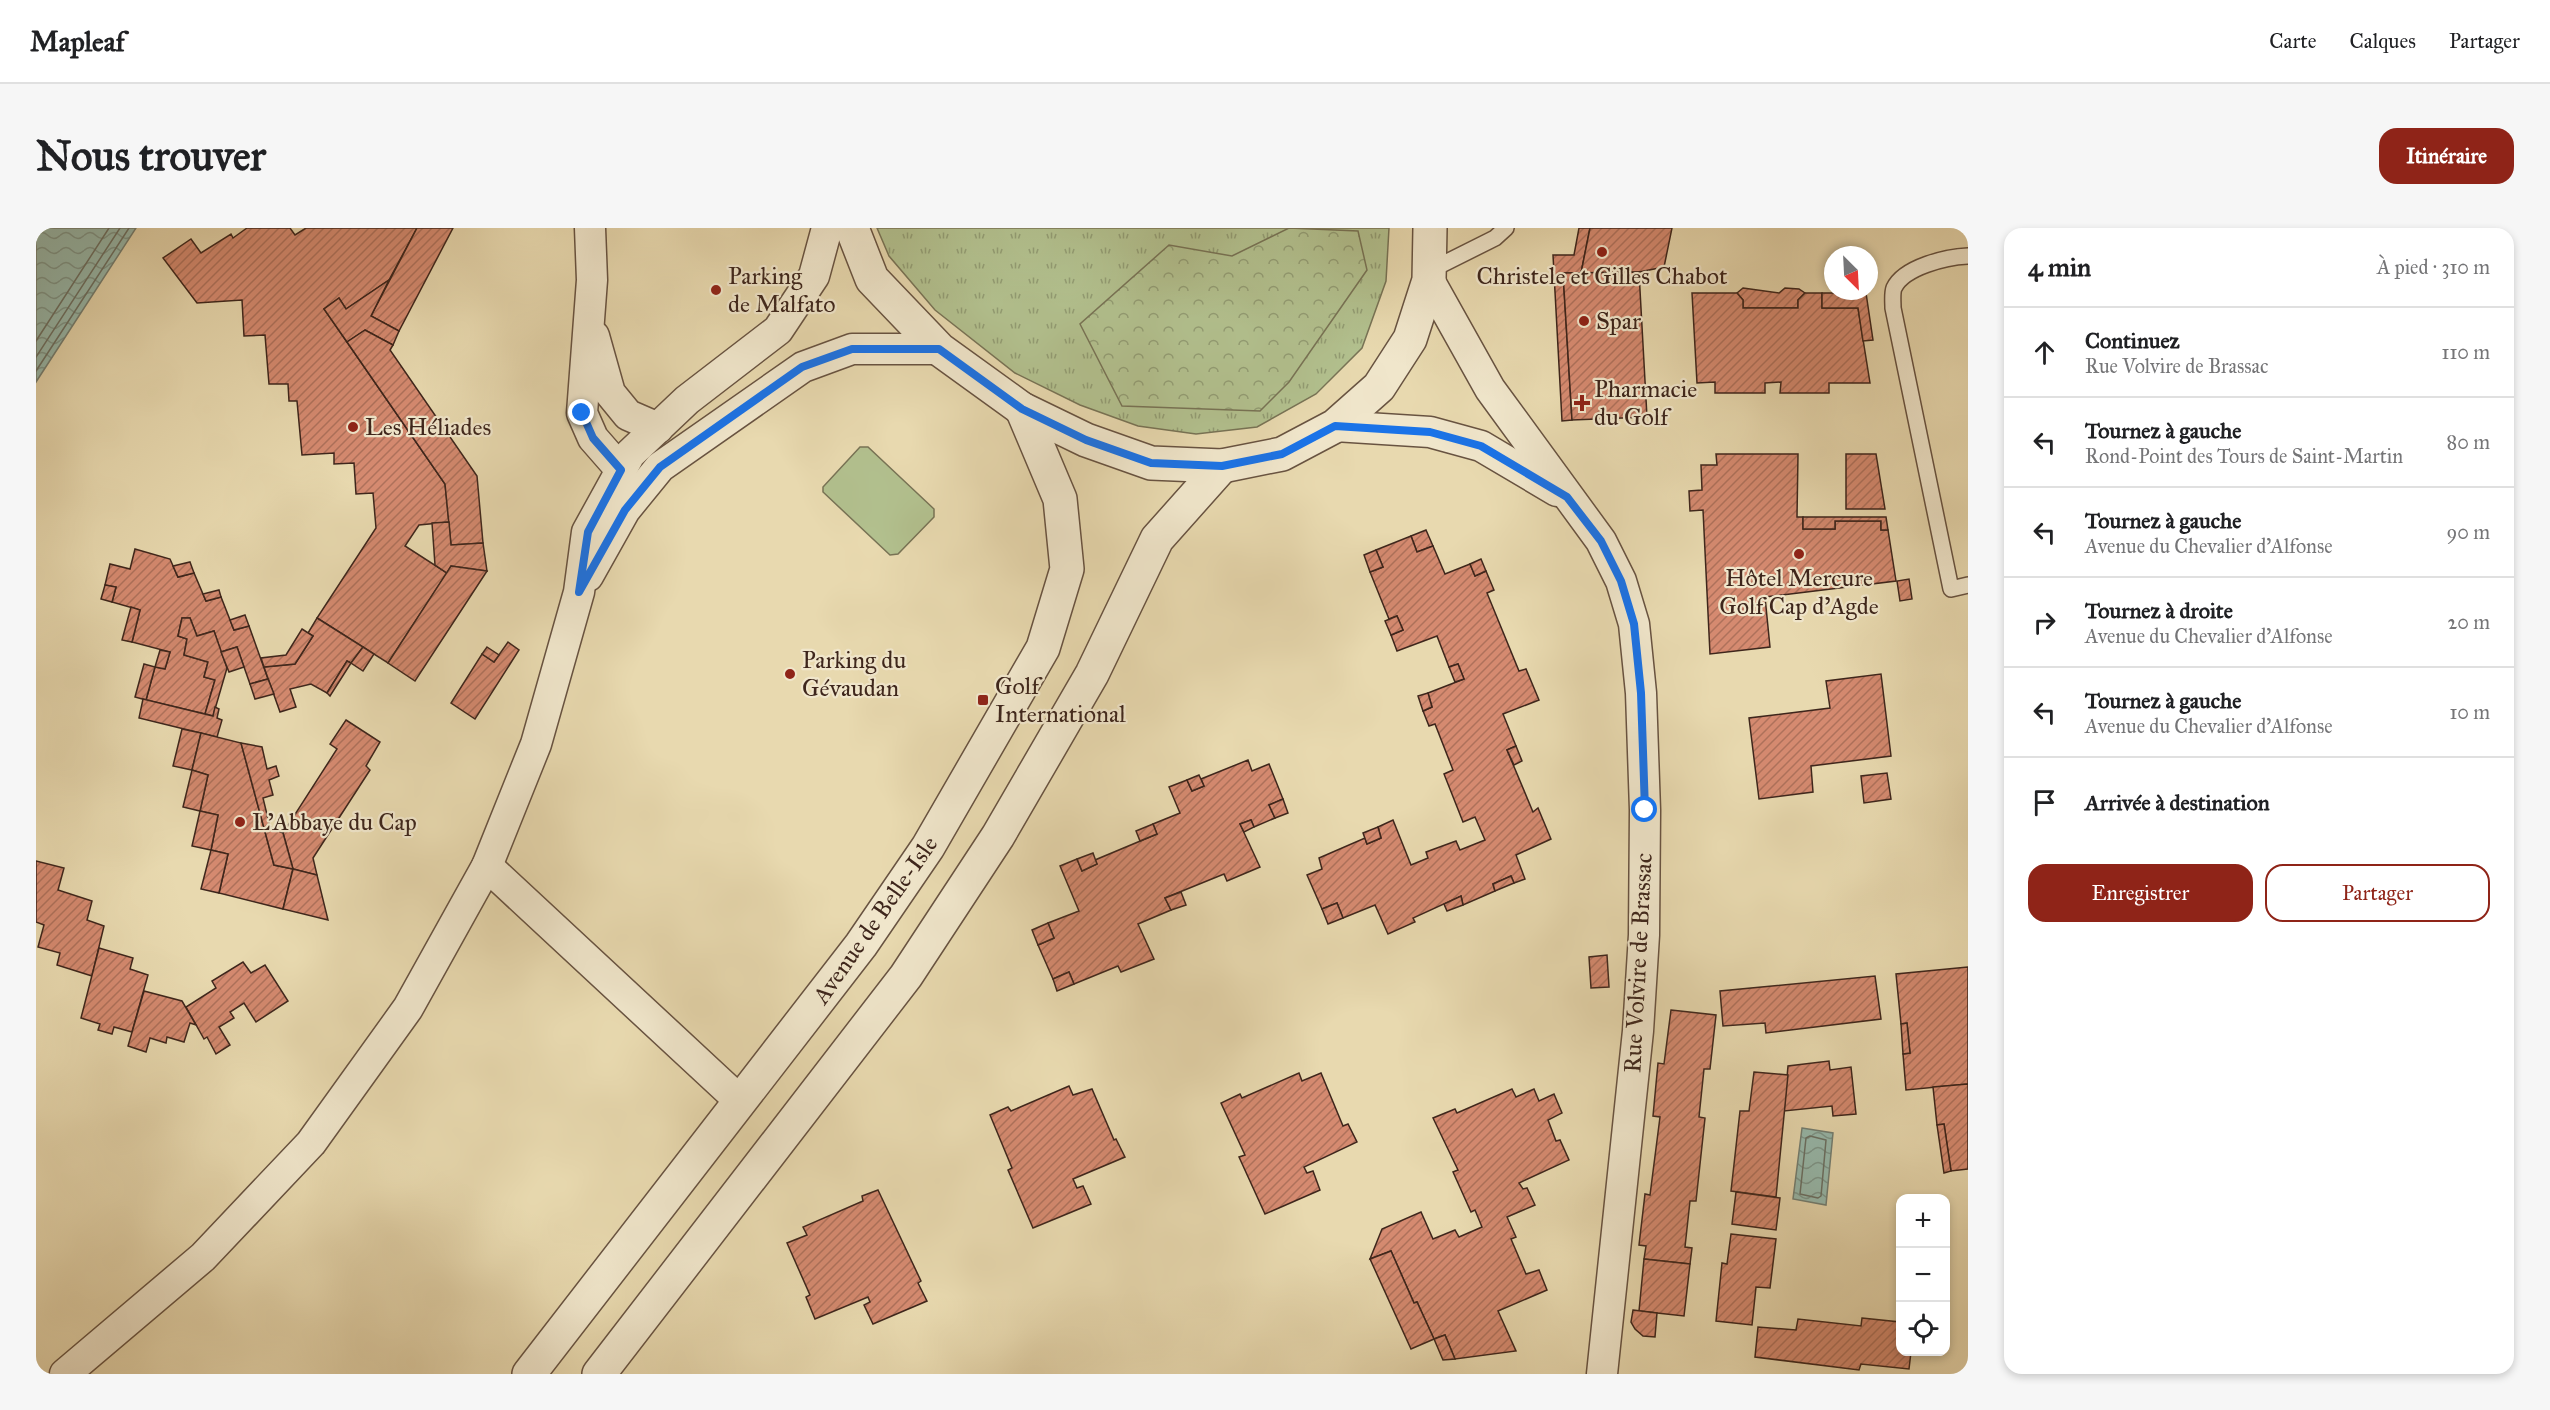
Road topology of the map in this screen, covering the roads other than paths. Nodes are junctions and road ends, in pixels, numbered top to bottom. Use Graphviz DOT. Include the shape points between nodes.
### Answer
graph roads {
  1 [pos="590,228"];
  2 [pos="827,228"];
  3 [pos="852,228"];
  4 [pos="1431,228"];
  5 [pos="1506,228"];
  6 [pos="1968,256"];
  7 [pos="1429,275"];
  8 [pos="590,322"];
  9 [pos="939,349"];
  10 [pos="1022,409"];
  11 [pos="1335,426"];
  12 [pos="658,428"];
  13 [pos="1222,466"];
  14 [pos="621,470"];
  15 [pos="1567,497"];
  16 [pos="1968,585"];
  17 [pos="579,592"];
  18 [pos="487,866"];
  19 [pos="740,1101"];
  20 [pos="65,1374"];
  21 [pos="529,1374"];
  22 [pos="599,1374"];
  23 [pos="1602,1374"];
  1 -- 8 [label="street"];
  2 -- 12 [label="street" via="814,276 778,330 687,400"];
  3 -- 9 [label="street" via="872,279"];
  4 -- 7 [label="street"];
  5 -- 7 [label="lane" via="1496,238"];
  6 -- 16 [label="lane" via="1908,273 1894,289 1893,308 1951,589"];
  7 -- 11 [label="street" via="1410,339 1379,387"];
  7 -- 15 [label="street, Rue Volvire de Brassac" via="1490,389"];
  8 -- 12 [label="street" via="610,393 628,415"];
  8 -- 14 [label="street" via="582,413 593,438"];
  9 -- 10 [label="street"];
  9 -- 17 [label="street" via="852,349 802,367 660,467 625,510"];
  10 -- 13 [label="street" via="1086,440 1151,463"];
  10 -- 19 [label="street, Avenue de Belle-Isle" via="1060,499 1067,569 1043,648 928,847 861,945"];
  11 -- 13 [label="street" via="1282,454"];
  11 -- 15 [label="street, Rue Volvire de Brassac" via="1430,432 1481,446"];
  12 -- 14 [label="street" via="630,454"];
  13 -- 22 [label="street" via="1157,539 1092,674 998,836 906,976"];
  14 -- 17 [label="street" via="588,532"];
  15 -- 23 [label="street, Rue Volvire de Brassac" via="1601,541 1621,581 1634,624 1642,729 1645,810 1638,1031"];
  17 -- 18 [label="street" via="536,744"];
  18 -- 19 [label="street"];
  18 -- 20 [label="street" via="408,1008 311,1143 203,1257"];
  19 -- 21 [label="street, Avenue de Belle-Isle"];
}
